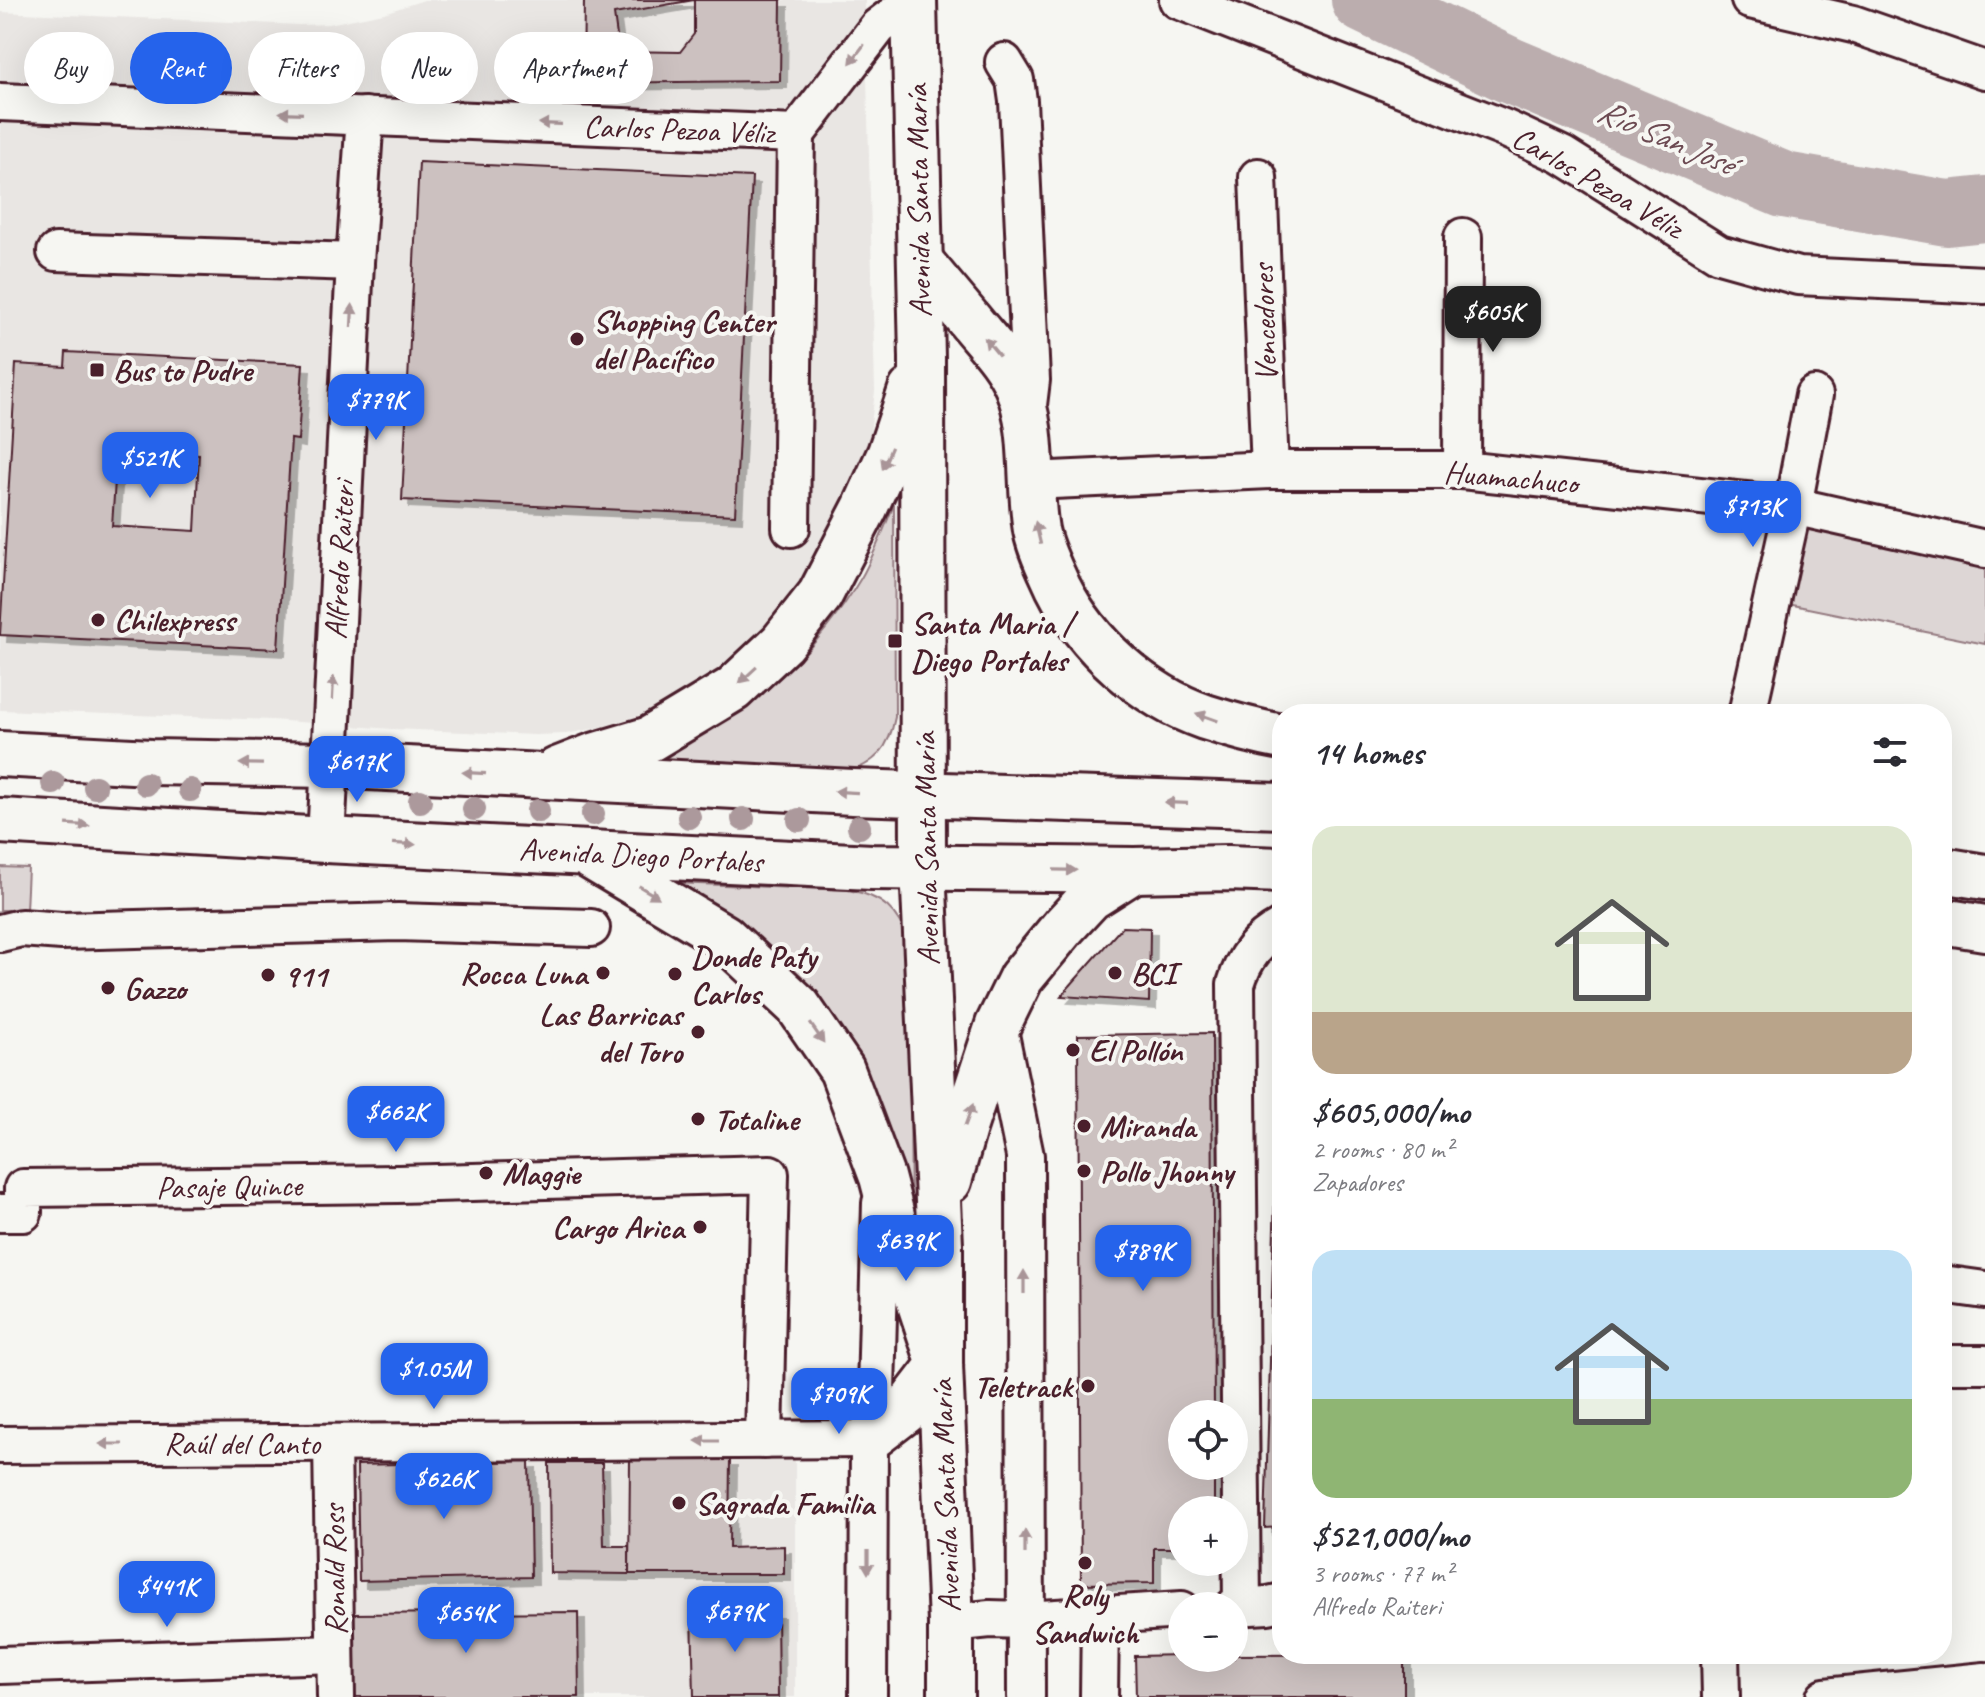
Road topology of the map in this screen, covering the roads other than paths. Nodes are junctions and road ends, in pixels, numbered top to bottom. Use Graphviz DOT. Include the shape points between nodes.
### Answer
graph roads {
  1 [pos="913,0"];
  2 [pos="1178,0"];
  3 [pos="1750,0"];
  4 [pos="1855,12"];
  5 [pos="1004,62"];
  6 [pos="1985,70"];
  7 [pos="0,102"];
  8 [pos="365,116"];
  9 [pos="796,134"];
  10 [pos="1258,177"];
  11 [pos="1463,237"];
  12 [pos="56,252"];
  13 [pos="920,261"];
  14 [pos="355,262"];
  15 [pos="1985,285"];
  16 [pos="922,358"];
  17 [pos="1814,395"];
  18 [pos="1027,415"];
  19 [pos="1270,470"];
  20 [pos="1462,470"];
  21 [pos="1031,481"];
  22 [pos="1793,506"];
  23 [pos="791,528"];
  24 [pos="1985,549"];
  25 [pos="1749,704"];
  26 [pos="1272,735"];
  27 [pos="0,754"];
  28 [pos="329,765"];
  29 [pos="541,776"];
  30 [pos="923,795"];
  31 [pos="1272,806"];
  32 [pos="0,821"];
  33 [pos="326,840"];
  34 [pos="582,852"];
  35 [pos="923,867"];
  36 [pos="1134,870"];
  37 [pos="1272,870"];
  38 [pos="1952,872"];
  39 [pos="1985,877"];
  40 [pos="1952,923"];
  41 [pos="591,928"];
  42 [pos="1985,928"];
  43 [pos="0,933"];
  44 [pos="1272,934"];
  45 [pos="998,1025"];
  46 [pos="882,1177"];
  47 [pos="16,1205"];
  48 [pos="940,1245"];
  49 [pos="1952,1285"];
  50 [pos="1985,1290"];
  51 [pos="1952,1364"];
  52 [pos="1985,1364"];
  53 [pos="940,1365"];
  54 [pos="869,1439"];
  55 [pos="764,1440"];
  56 [pos="332,1443"];
  57 [pos="0,1445"];
  58 [pos="1238,1592"];
  59 [pos="1272,1604"];
  60 [pos="1248,1606"];
  61 [pos="1168,1611"];
  62 [pos="1100,1615"];
  63 [pos="1025,1620"];
  64 [pos="951,1623"];
  65 [pos="335,1654"];
  66 [pos="1720,1664"];
  67 [pos="0,1665"];
  68 [pos="1985,1681"];
  69 [pos="336,1697"];
  70 [pos="868,1697"];
  71 [pos="951,1697"];
  72 [pos="1026,1697"];
  73 [pos="1099,1697"];
  74 [pos="1721,1697"];
  75 [pos="1825,1697"];
  1 -- 9 [label="street, Carlos Pezoa Véliz, one-way" via="878,27"];
  1 -- 13 [label="main road, Avenida Santa María"];
  2 -- 15 [label="street, Carlos Pezoa Véliz" via="1548,148 1719,254 1798,276"];
  3 -- 4 [label="street"];
  4 -- 6 [label="street"];
  5 -- 18 [label="street" via="1015,80 1018,101 1031,380"];
  8 -- 7 [label="street, Carlos Pezoa Véliz, one-way"];
  9 -- 8 [label="street, Carlos Pezoa Véliz, one-way"];
  8 -- 14 [label="street, Alfredo Raiteri"];
  9 -- 23 [label="street"];
  10 -- 19 [label="street, Vencedores"];
  11 -- 20 [label="street"];
  12 -- 14 [label="street"];
  13 -- 16 [label="main road, Avenida Santa María"];
  18 -- 13 [label="main road, one-way" via="1008,366"];
  28 -- 14 [label="street, Alfredo Raiteri, one-way"];
  16 -- 29 [label="main road, one-way" via="865,508 820,595 782,643 733,689 650,739"];
  16 -- 30 [label="main road, Avenida Santa María"];
  17 -- 22 [label="street"];
  18 -- 21 [label="main road"];
  19 -- 20 [label="street, Huamachuco"];
  19 -- 21 [label="street, Huamachuco"];
  20 -- 22 [label="street, Huamachuco"];
  26 -- 21 [label="main road, one-way" via="1183,708 1107,654 1064,598 1048,566 1037,533"];
  22 -- 24 [label="street, Huamachuco"];
  22 -- 25 [label="street"];
  28 -- 27 [label="main road, one-way"];
  29 -- 28 [label="main road, one-way"];
  28 -- 33 [label="street"];
  30 -- 29 [label="main road, one-way"];
  31 -- 30 [label="main road, one-way"];
  30 -- 35 [label="main road, Avenida Santa María"];
  32 -- 33 [label="main road, Avenida Diego Portales, one-way"];
  33 -- 34 [label="main road, Avenida Diego Portales, one-way"];
  34 -- 35 [label="main road, Avenida Diego Portales"];
  34 -- 46 [label="main road, one-way" via="724,937 798,1006 842,1070"];
  35 -- 36 [label="main road, Avenida Diego Portales, one-way"];
  35 -- 48 [label="main road, Avenida Santa María"];
  36 -- 37 [label="main road, Avenida Diego Portales"];
  36 -- 45 [label="main road" via="1090,898 1064,926 1021,978"];
  38 -- 39 [label="main road"];
  40 -- 42 [label="main road"];
  41 -- 43 [label="street" via="398,922 21,928"];
  44 -- 58 [label="street" via="1247,956 1236,984"];
  48 -- 45 [label="main road, one-way" via="948,1183"];
  63 -- 45 [label="street, one-way" via="1025,1156"];
  46 -- 53 [label="main road"];
  46 -- 54 [label="street, Avenida Santa María" via="876,1391"];
  47 -- 55 [label="street, Pasaje Quince" via="398,1184 770,1174"];
  48 -- 53 [label="main road, Avenida Santa María"];
  49 -- 50 [label="street"];
  51 -- 52 [label="street"];
  53 -- 54 [label="main road" via="904,1412"];
  53 -- 64 [label="main road, Avenida Santa María"];
  54 -- 55 [label="street, Raúl del Canto"];
  54 -- 70 [label="street, Avenida Santa María, one-way"];
  55 -- 56 [label="street, Raúl del Canto, one-way"];
  56 -- 57 [label="street, Raúl del Canto, one-way"];
  56 -- 65 [label="street, Ronald Ross"];
  59 -- 60 [label="street"];
  61 -- 62 [label="street"];
  62 -- 63 [label="street"];
  62 -- 73 [label="street"];
  63 -- 64 [label="street"];
  63 -- 72 [label="street"];
  64 -- 71 [label="main road, Avenida Santa María"];
  65 -- 67 [label="street"];
  65 -- 69 [label="street, Ronald Ross"];
  66 -- 74 [label="street"];
  68 -- 75 [label="street"];
}
